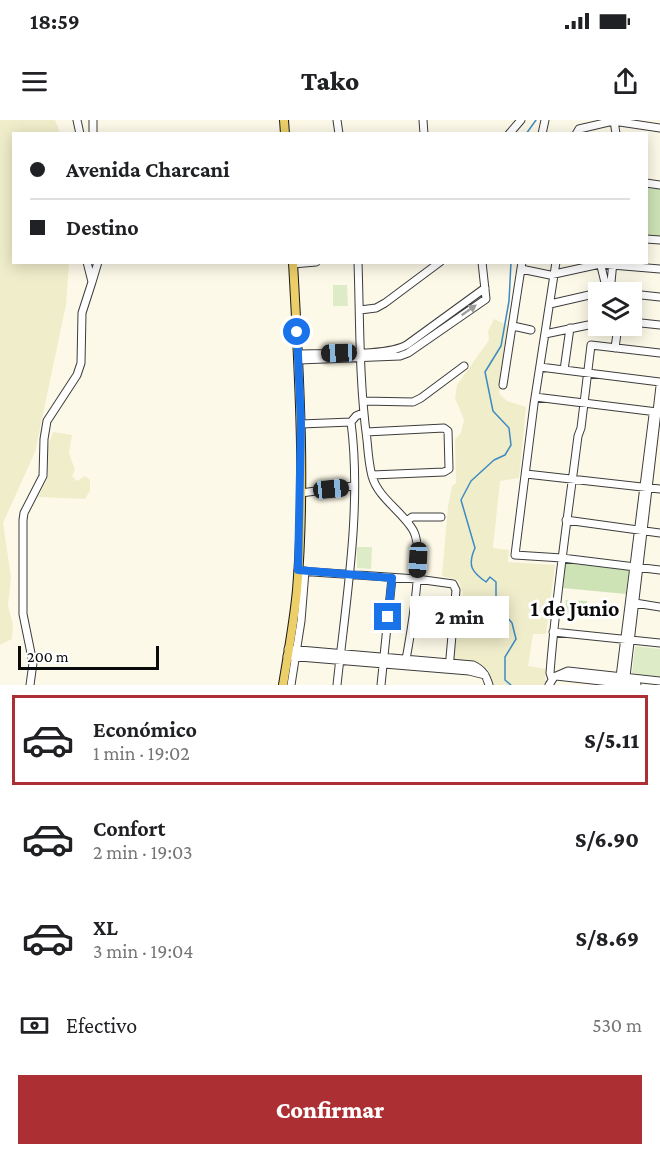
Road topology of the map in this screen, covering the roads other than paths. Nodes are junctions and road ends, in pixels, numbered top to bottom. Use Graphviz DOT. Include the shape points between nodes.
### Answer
graph roads {
  1 [pos="521,120"];
  2 [pos="613,121"];
  3 [pos="660,128"];
  4 [pos="511,132"];
  5 [pos="577,132"];
  6 [pos="88,264"];
  7 [pos="97,264"];
  8 [pos="293,264"];
  9 [pos="358,264"];
  10 [pos="437,264"];
  11 [pos="482,264"];
  12 [pos="556,264"];
  13 [pos="596,264"];
  14 [pos="600,264"];
  15 [pos="613,264"];
  16 [pos="622,264"];
  17 [pos="521,266"];
  18 [pos="660,268"];
  19 [pos="554,275"];
  20 [pos="92,282"];
  21 [pos="603,282"];
  22 [pos="608,282"];
  23 [pos="485,288"];
  24 [pos="642,295"];
  25 [pos="588,296"];
  26 [pos="660,297"];
  27 [pos="550,304"];
  28 [pos="360,310"];
  29 [pos="642,323"];
  30 [pos="588,324"];
  31 [pos="660,325"];
  32 [pos="513,326"];
  33 [pos="570,328"];
  34 [pos="531,330"];
  35 [pos="545,334"];
  36 [pos="617,336"];
  37 [pos="615,348"];
  38 [pos="660,353"];
  39 [pos="360,356"];
  40 [pos="299,357"];
  41 [pos="464,366"];
  42 [pos="540,367"];
  43 [pos="564,370"];
  44 [pos="587,373"];
  45 [pos="660,384"];
  46 [pos="503,385"];
  47 [pos="535,397"];
  48 [pos="363,401"];
  49 [pos="583,402"];
  50 [pos="658,412"];
  51 [pos="363,413"];
  52 [pos="351,422"];
  53 [pos="301,424"];
  54 [pos="366,432"];
  55 [pos="526,474"];
  56 [pos="372,476"];
  57 [pos="573,478"];
  58 [pos="353,486"];
  59 [pos="646,487"];
  60 [pos="660,489"];
  61 [pos="301,493"];
  62 [pos="441,517"];
  63 [pos="407,520"];
  64 [pos="566,520"];
  65 [pos="641,530"];
  66 [pos="660,533"];
  67 [pos="562,558"];
  68 [pos="636,566"];
  69 [pos="660,570"];
  70 [pos="302,571"];
  71 [pos="350,574"];
  72 [pos="392,578"];
  73 [pos="417,579"];
  74 [pos="635,603"];
  75 [pos="660,607"];
  76 [pos="553,632"];
  77 [pos="628,639"];
  78 [pos="660,644"];
  79 [pos="292,653"];
  80 [pos="340,656"];
  81 [pos="384,660"];
  82 [pos="406,662"];
  83 [pos="449,666"];
  84 [pos="553,680"];
  85 [pos="622,681"];
  86 [pos="660,681"];
  87 [pos="30,685"];
  88 [pos="283,685"];
  89 [pos="291,685"];
  90 [pos="337,685"];
  91 [pos="381,685"];
  92 [pos="489,685"];
  93 [pos="637,685"];
  1 -- 4 [label="street"];
  2 -- 3 [label="street"];
  2 -- 5 [label="street"];
  6 -- 20 [label="street"];
  7 -- 20 [label="street"];
  8 -- 40 [label="main road"];
  9 -- 28 [label="street"];
  10 -- 28 [label="street" via="385,303"];
  11 -- 23 [label="street"];
  12 -- 19 [label="street"];
  13 -- 19 [label="street"];
  14 -- 21 [label="street"];
  15 -- 22 [label="street"];
  16 -- 18 [label="street"];
  17 -- 19 [label="street"];
  17 -- 32 [label="street"];
  19 -- 27 [label="street"];
  20 -- 87 [label="street" via="82,313 80,368 47,421 43,476 24,513 23,614 33,663"];
  23 -- 39 [label="street" via="403,348"];
  39 -- 23 [label="street, one-way" via="392,358 408,353 486,298"];
  24 -- 26 [label="street"];
  25 -- 27 [label="street"];
  27 -- 35 [label="street"];
  28 -- 39 [label="street"];
  29 -- 31 [label="street"];
  30 -- 33 [label="street"];
  32 -- 34 [label="street"];
  32 -- 46 [label="street"];
  33 -- 35 [label="street"];
  33 -- 43 [label="street"];
  35 -- 42 [label="street"];
  36 -- 37 [label="street"];
  37 -- 38 [label="street"];
  37 -- 44 [label="street" via="591,345"];
  39 -- 40 [label="street"];
  39 -- 48 [label="street"];
  40 -- 53 [label="main road"];
  41 -- 48 [label="street" via="413,402"];
  42 -- 43 [label="street"];
  42 -- 47 [label="street"];
  43 -- 44 [label="street"];
  44 -- 45 [label="street"];
  44 -- 49 [label="street"];
  45 -- 50 [label="street"];
  47 -- 49 [label="street"];
  47 -- 55 [label="street"];
  48 -- 51 [label="street"];
  49 -- 50 [label="street"];
  49 -- 57 [label="street"];
  50 -- 59 [label="street" via="653,415"];
  51 -- 52 [label="street"];
  51 -- 54 [label="street"];
  52 -- 53 [label="street"];
  52 -- 58 [label="street"];
  53 -- 61 [label="main road"];
  54 -- 56 [label="street"];
  54 -- 56 [label="street" via="444,428 448,431 449,469 444,472"];
  55 -- 57 [label="street"];
  55 -- 67 [label="street" via="514,555"];
  56 -- 63 [label="street" via="378,490"];
  57 -- 59 [label="street"];
  57 -- 64 [label="street"];
  58 -- 61 [label="street"];
  58 -- 71 [label="street"];
  59 -- 60 [label="street"];
  59 -- 65 [label="street"];
  61 -- 70 [label="main road"];
  62 -- 63 [label="street"];
  63 -- 73 [label="street" via="417,539"];
  64 -- 65 [label="street"];
  64 -- 67 [label="street"];
  65 -- 66 [label="street"];
  65 -- 68 [label="street"];
  67 -- 68 [label="street"];
  67 -- 76 [label="street"];
  68 -- 69 [label="street"];
  68 -- 74 [label="street"];
  68 -- 77 [label="street"];
  70 -- 71 [label="street"];
  70 -- 79 [label="main road"];
  71 -- 72 [label="street"];
  71 -- 80 [label="street"];
  72 -- 73 [label="street"];
  72 -- 81 [label="street"];
  73 -- 82 [label="street"];
  73 -- 83 [label="street" via="450,582 455,587"];
  74 -- 75 [label="street"];
  74 -- 77 [label="street"];
  76 -- 77 [label="street"];
  76 -- 84 [label="street"];
  77 -- 78 [label="street"];
  77 -- 85 [label="street"];
  79 -- 80 [label="street"];
  79 -- 88 [label="main road"];
  79 -- 89 [label="street"];
  80 -- 81 [label="street"];
  80 -- 90 [label="street"];
  81 -- 82 [label="street"];
  81 -- 91 [label="street"];
  82 -- 83 [label="street"];
  83 -- 92 [label="street" via="486,675"];
  84 -- 85 [label="street" via="568,671"];
  85 -- 86 [label="street"];
  85 -- 93 [label="street"];
}
